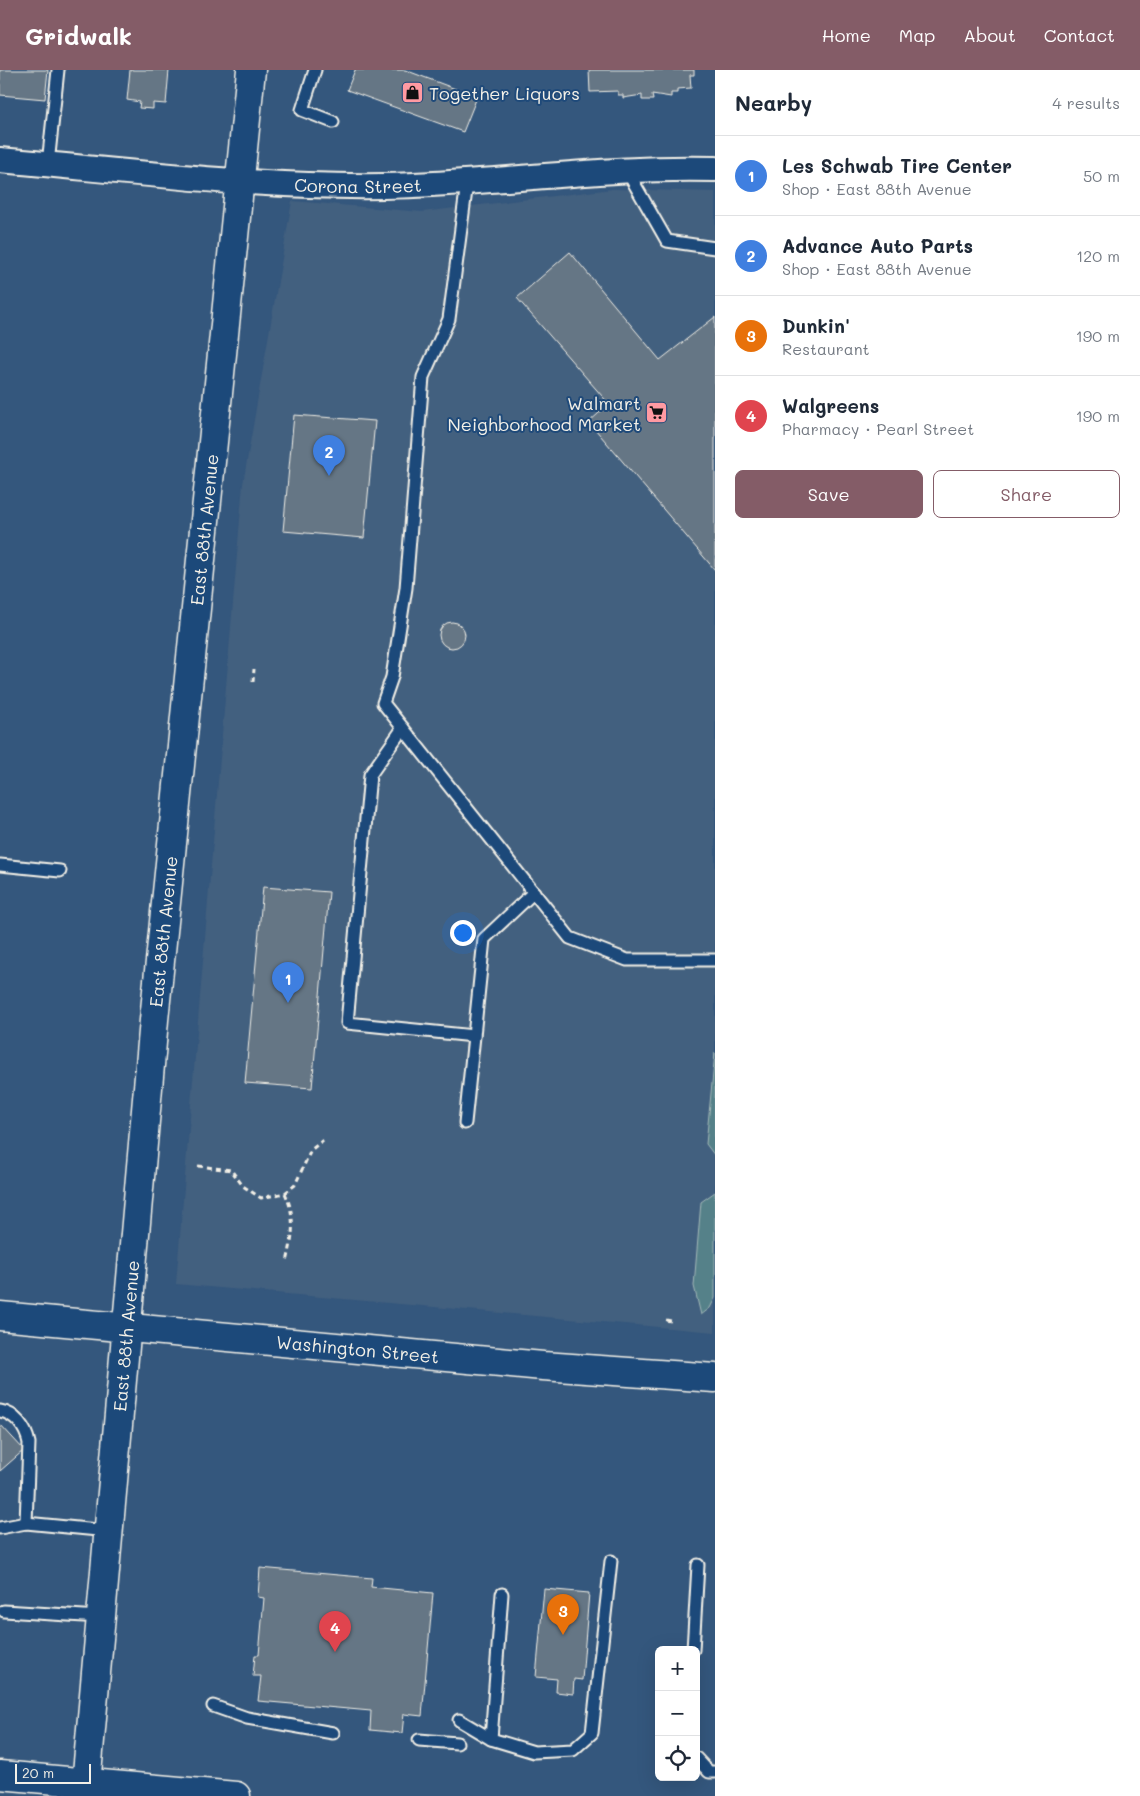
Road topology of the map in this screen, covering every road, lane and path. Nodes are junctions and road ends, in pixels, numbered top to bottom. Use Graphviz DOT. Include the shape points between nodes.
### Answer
graph roads {
  1 [pos="58,70"];
  2 [pos="250,70"];
  3 [pos="316,70"];
  4 [pos="333,122"];
  5 [pos="0,160"];
  6 [pos="48,164"];
  7 [pos="715,169"];
  8 [pos="627,171"];
  9 [pos="239,181"];
  10 [pos="467,183"];
  11 [pos="715,248"];
  12 [pos="254,669"];
  13 [pos="253,682"];
  14 [pos="403,728"];
  15 [pos="0,865"];
  16 [pos="60,871"];
  17 [pos="534,892"];
  18 [pos="715,960"];
  19 [pos="474,1036"];
  20 [pos="465,1123"];
  21 [pos="323,1140"];
  22 [pos="198,1166"];
  23 [pos="285,1193"];
  24 [pos="288,1262"];
  25 [pos="0,1316"];
  26 [pos="666,1320"];
  27 [pos="671,1321"];
  28 [pos="126,1328"];
  29 [pos="715,1378"];
  30 [pos="0,1412"];
  31 [pos="26,1524"];
  32 [pos="0,1528"];
  33 [pos="108,1531"];
  34 [pos="611,1561"];
  35 [pos="698,1565"];
  36 [pos="502,1594"];
  37 [pos="4,1611"];
  38 [pos="100,1617"];
  39 [pos="693,1646"];
  40 [pos="213,1706"];
  41 [pos="459,1720"];
  42 [pos="333,1733"];
  43 [pos="491,1739"];
  44 [pos="419,1740"];
  45 [pos="457,1743"];
  46 [pos="700,1762"];
  47 [pos="715,1772"];
  48 [pos="0,1775"];
  49 [pos="85,1789"];
  50 [pos="236,1796"];
  1 -- 6 [label="lane"];
  2 -- 9 [label="main road, East 88th Avenue"];
  3 -- 4 [label="lane" via="302,110"];
  5 -- 6 [label="street, Corona Street"];
  6 -- 9 [label="street, Corona Street"];
  7 -- 8 [label="street, Corona Street"];
  8 -- 10 [label="street, Corona Street"];
  8 -- 11 [label="lane" via="667,241"];
  9 -- 10 [label="street, Corona Street" via="381,186"];
  9 -- 28 [label="main road, East 88th Avenue"];
  10 -- 14 [label="lane" via="449,319 423,377 406,588 392,677 383,704"];
  12 -- 13 [label="path"];
  14 -- 17 [label="lane"];
  14 -- 19 [label="lane" via="370,776 347,1023"];
  15 -- 16 [label="lane"];
  17 -- 18 [label="lane" via="570,938 627,960"];
  17 -- 19 [label="lane" via="484,939"];
  19 -- 20 [label="lane"];
  21 -- 23 [label="path" via="311,1150 295,1185"];
  22 -- 23 [label="path" via="231,1170 243,1186 261,1198"];
  23 -- 24 [label="path" via="293,1214 294,1228"];
  25 -- 28 [label="main road, Washington Street"];
  26 -- 27 [label="path"];
  28 -- 29 [label="main road, Washington Street" via="543,1366"];
  28 -- 33 [label="main road, East 88th Avenue"];
  30 -- 31 [label="lane" via="8,1412 27,1432"];
  31 -- 32 [label="lane"];
  31 -- 33 [label="lane"];
  33 -- 38 [label="main road, East 88th Avenue"];
  34 -- 43 [label="lane" via="592,1733 573,1750 534,1752"];
  35 -- 39 [label="lane"];
  36 -- 43 [label="lane"];
  37 -- 38 [label="lane"];
  38 -- 49 [label="main road, East 88th Avenue"];
  40 -- 42 [label="lane" via="247,1718"];
  41 -- 43 [label="lane"];
  44 -- 45 [label="lane"];
  46 -- 47 [label="lane" via="709,1772"];
  48 -- 49 [label="main road"];
  49 -- 50 [label="main road"];
}
